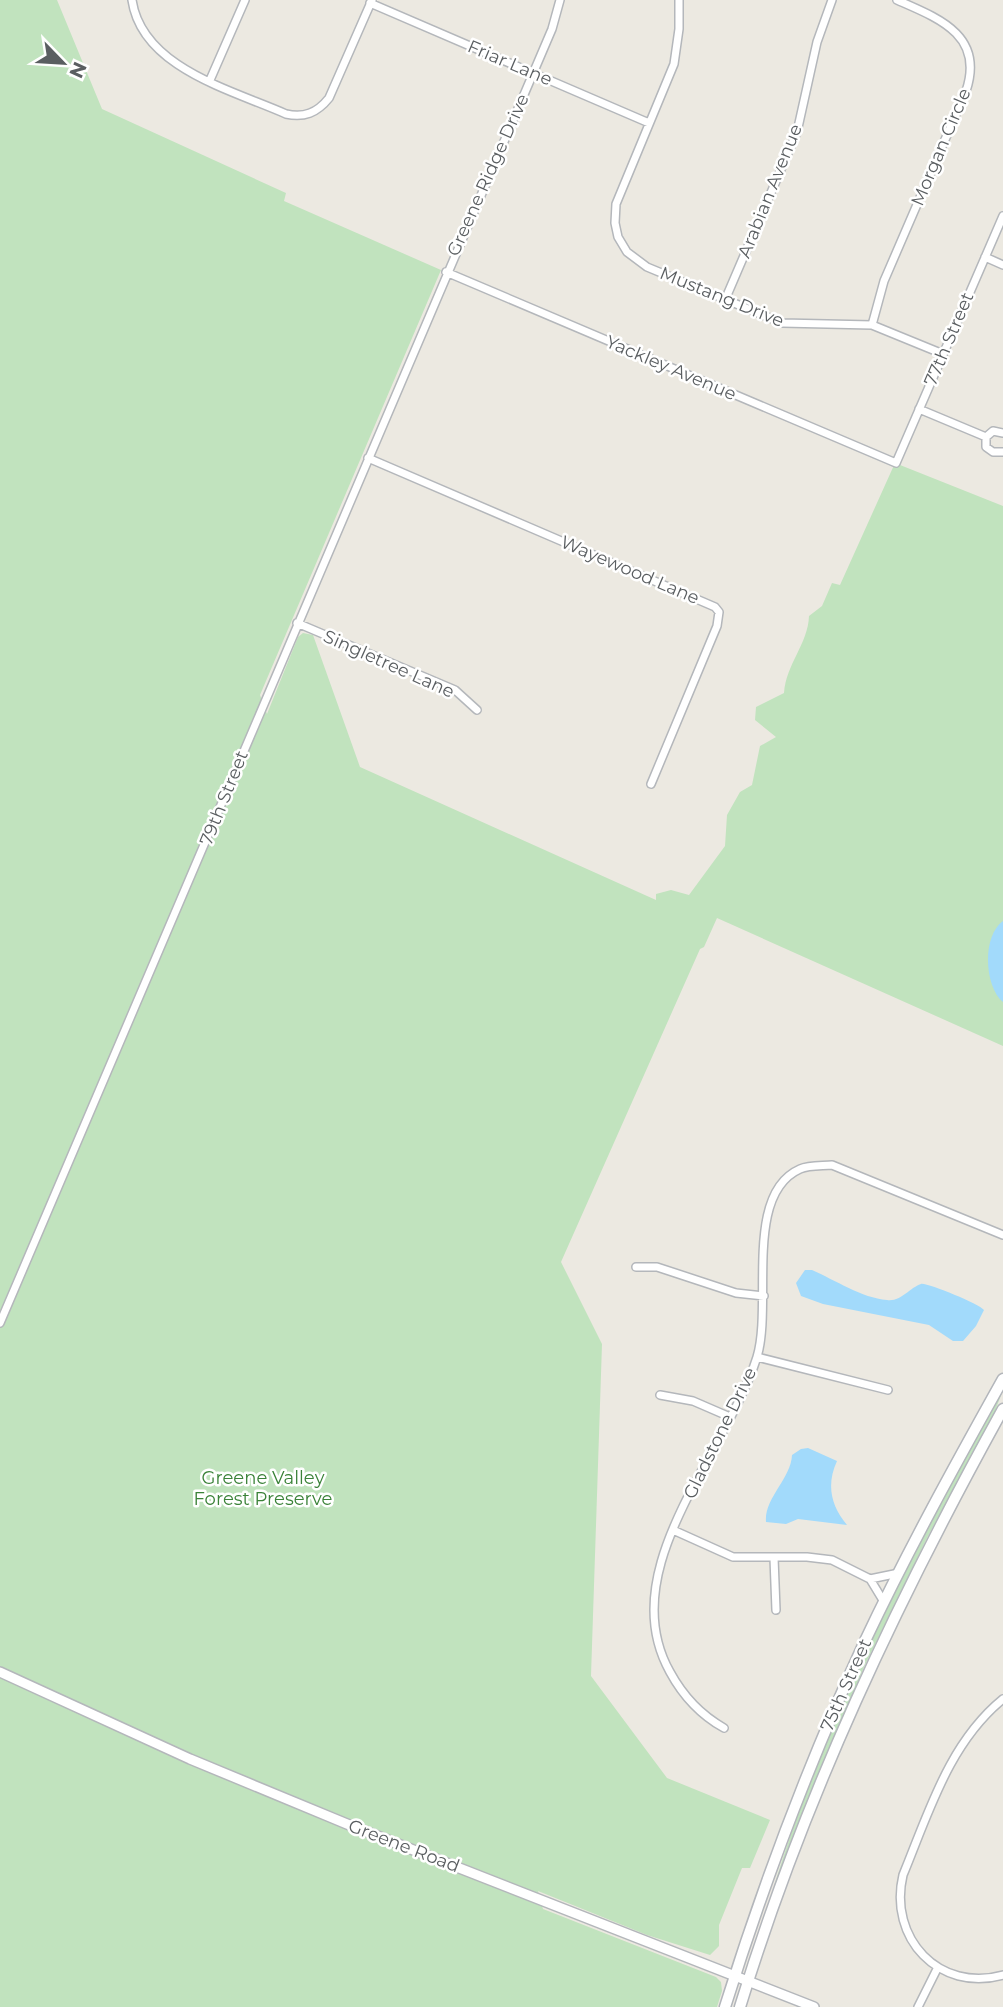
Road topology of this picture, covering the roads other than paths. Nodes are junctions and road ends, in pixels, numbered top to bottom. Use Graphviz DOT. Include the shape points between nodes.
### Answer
graph roads {
  1 [pos="132,0"];
  2 [pos="245,0"];
  3 [pos="560,0"];
  4 [pos="679,0"];
  5 [pos="832,0"];
  6 [pos="897,0"];
  7 [pos="371,2"];
  8 [pos="533,73"];
  9 [pos="210,80"];
  10 [pos="649,123"];
  11 [pos="1003,216"];
  12 [pos="985,257"];
  13 [pos="1003,265"];
  14 [pos="446,272"];
  15 [pos="725,300"];
  16 [pos="872,325"];
  17 [pos="943,354"];
  18 [pos="919,409"];
  19 [pos="1003,433"];
  20 [pos="985,438"];
  21 [pos="1003,452"];
  22 [pos="368,458"];
  23 [pos="896,463"];
  24 [pos="298,623"];
  25 [pos="477,710"];
  26 [pos="651,784"];
  27 [pos="1003,1235"];
  28 [pos="636,1267"];
  29 [pos="764,1296"];
  30 [pos="0,1323"];
  31 [pos="757,1357"];
  32 [pos="1003,1379"];
  33 [pos="888,1390"];
  34 [pos="660,1395"];
  35 [pos="1003,1409"];
  36 [pos="730,1417"];
  37 [pos="673,1530"];
  38 [pos="774,1558"];
  39 [pos="899,1573"];
  40 [pos="870,1579"];
  41 [pos="884,1601"];
  42 [pos="776,1610"];
  43 [pos="0,1672"];
  44 [pos="1003,1699"];
  45 [pos="724,1728"];
  46 [pos="937,1969"];
  47 [pos="735,1975"];
  48 [pos="1003,1975"];
  49 [pos="749,1980"];
  50 [pos="725,2007"];
  51 [pos="740,2007"];
  52 [pos="814,2007"];
  53 [pos="918,2007"];
  1 -- 9 [label="street" via="141,28 153,45 170,60"];
  2 -- 9 [label="street"];
  3 -- 8 [label="street, Greene Ridge Drive"];
  4 -- 10 [label="street" via="674,64"];
  5 -- 15 [label="street, Arabian Avenue" via="794,139"];
  6 -- 16 [label="street, Morgan Circle" via="951,26 967,51 970,71 966,91 878,295"];
  7 -- 8 [label="street, Friar Lane"];
  7 -- 9 [label="street" via="329,98 312,113 286,114"];
  8 -- 10 [label="street, Friar Lane"];
  8 -- 14 [label="street, Greene Ridge Drive"];
  10 -- 15 [label="street, Mustang Drive" via="618,195 614,217 618,237 627,252 647,267"];
  11 -- 12 [label="street, 77th Street"];
  12 -- 13 [label="street"];
  12 -- 17 [label="street, 77th Street"];
  14 -- 22 [label="street, 79th Street"];
  14 -- 23 [label="street, Yackley Avenue"];
  15 -- 16 [label="street, Mustang Drive" via="793,325"];
  16 -- 17 [label="street, Mustang Drive"];
  17 -- 18 [label="street, 77th Street"];
  18 -- 20 [label="street"];
  18 -- 23 [label="street, 77th Street"];
  19 -- 20 [label="street" via="993,431"];
  20 -- 21 [label="street" via="986,447"];
  22 -- 24 [label="street, 79th Street"];
  22 -- 26 [label="street, Wayewood Lane" via="715,607 717,626"];
  24 -- 25 [label="street, Singletree Lane" via="455,690"];
  24 -- 30 [label="street, 79th Street"];
  27 -- 29 [label="street, Gladstone Drive" via="832,1165 802,1168 779,1184 767,1208"];
  28 -- 29 [label="street" via="657,1267 736,1293"];
  29 -- 31 [label="street, Gladstone Drive"];
  31 -- 33 [label="street"];
  31 -- 36 [label="street, Gladstone Drive"];
  32 -- 39 [label="main road, 75th Street"];
  34 -- 36 [label="street" via="693,1401"];
  35 -- 49 [label="main road, 75th Street" via="928,1547 863,1681 796,1843"];
  36 -- 37 [label="street, Gladstone Drive"];
  37 -- 38 [label="street" via="733,1557"];
  37 -- 45 [label="street, Gladstone Drive" via="660,1558 654,1588 658,1651 684,1695"];
  38 -- 40 [label="street" via="832,1560"];
  38 -- 42 [label="street"];
  39 -- 40 [label="street"];
  39 -- 41 [label="main road, 75th Street"];
  40 -- 41 [label="street"];
  41 -- 47 [label="main road, 75th Street" via="804,1782"];
  43 -- 47 [label="street, Greene Road" via="335,1819"];
  44 -- 46 [label="street" via="976,1725 952,1759 900,1887 899,1908 906,1932 919,1953"];
  46 -- 48 [label="street" via="970,1979"];
  46 -- 53 [label="street"];
  47 -- 49 [label="street, Greene Road"];
  47 -- 50 [label="main road, 75th Street"];
  49 -- 51 [label="main road, 75th Street"];
  49 -- 52 [label="street, Greene Road"];
}
